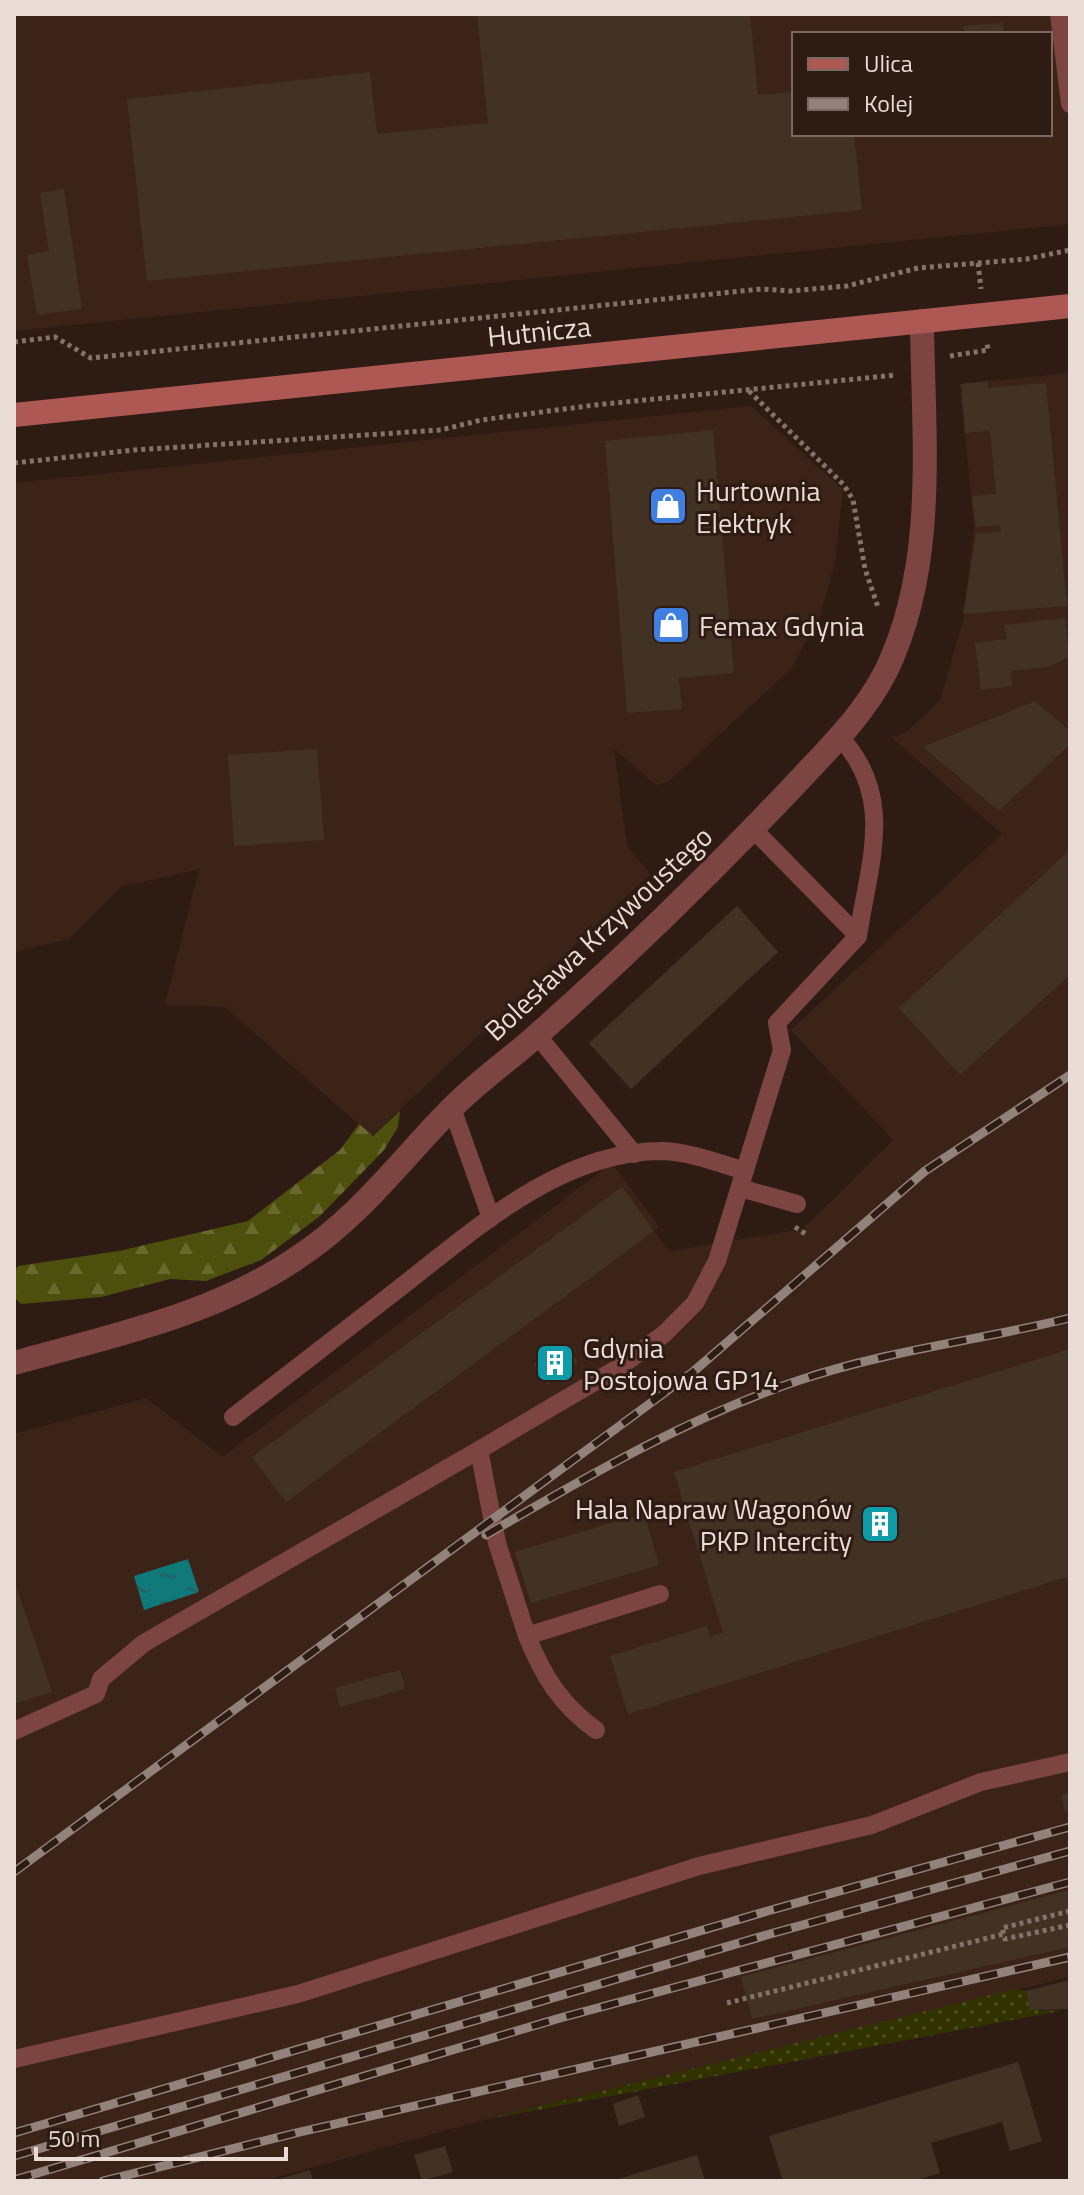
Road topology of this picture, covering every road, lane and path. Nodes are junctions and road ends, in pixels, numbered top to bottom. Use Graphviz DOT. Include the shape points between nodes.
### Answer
graph roads {
  1 [pos="1059,14"];
  2 [pos="1070,104"];
  3 [pos="1070,250"];
  4 [pos="978,263"];
  5 [pos="981,289"];
  6 [pos="1070,306"];
  7 [pos="922,321"];
  8 [pos="14,342"];
  9 [pos="987,342"];
  10 [pos="922,368"];
  11 [pos="748,390"];
  12 [pos="14,415"];
  13 [pos="14,463"];
  14 [pos="898,641"];
  15 [pos="840,737"];
  16 [pos="753,829"];
  17 [pos="858,936"];
  18 [pos="537,1035"];
  19 [pos="452,1108"];
  20 [pos="634,1154"];
  21 [pos="742,1180"];
  22 [pos="797,1204"];
  23 [pos="491,1218"];
  24 [pos="14,1363"];
  25 [pos="233,1417"];
  26 [pos="479,1450"];
  27 [pos="660,1594"];
  28 [pos="527,1636"];
  29 [pos="596,1730"];
  30 [pos="14,1731"];
  31 [pos="1070,1762"];
  32 [pos="1070,1911"];
  33 [pos="1070,1925"];
  34 [pos="1004,1934"];
  35 [pos="727,2003"];
  36 [pos="14,2059"];
  1 -- 2 [label="lane"];
  3 -- 4 [label="path"];
  4 -- 5 [label="path"];
  4 -- 8 [label="path" via="918,268 847,286 761,289 91,358 55,337"];
  6 -- 7 [label="main road, Hutnicza"];
  7 -- 10 [label="street, Bolesława Krzywoustego"];
  7 -- 12 [label="main road, Hutnicza"];
  9 -- 10 [label="path" via="988,350 952,355"];
  10 -- 11 [label="path" via="909,374"];
  10 -- 14 [label="street, Bolesława Krzywoustego" via="923,533"];
  11 -- 13 [label="path" via="529,412 441,430"];
  11 -- 14 [label="path" via="853,500 862,557 879,612"];
  14 -- 15 [label="street, Bolesława Krzywoustego" via="872,697"];
  15 -- 16 [label="street, Bolesława Krzywoustego"];
  15 -- 17 [label="lane" via="859,759 874,798"];
  16 -- 17 [label="lane"];
  16 -- 18 [label="street, Bolesława Krzywoustego"];
  17 -- 21 [label="lane" via="777,1023 782,1050"];
  18 -- 19 [label="street, Bolesława Krzywoustego"];
  18 -- 20 [label="lane"];
  19 -- 23 [label="lane"];
  19 -- 24 [label="street, Bolesława Krzywoustego" via="356,1214 295,1260 181,1316"];
  20 -- 21 [label="lane" via="686,1153"];
  20 -- 23 [label="lane" via="555,1178"];
  21 -- 22 [label="lane"];
  21 -- 26 [label="lane" via="717,1261 695,1303 680,1319 618,1368"];
  23 -- 25 [label="lane"];
  26 -- 28 [label="lane" via="497,1543"];
  26 -- 30 [label="lane" via="144,1643 101,1679 96,1694"];
  27 -- 28 [label="lane"];
  28 -- 29 [label="lane" via="551,1687"];
  31 -- 36 [label="lane" via="981,1782 872,1825 699,1866 298,1994"];
  32 -- 34 [label="path" via="1002,1928"];
  33 -- 34 [label="path" via="1005,1939"];
  34 -- 35 [label="path"];
}
